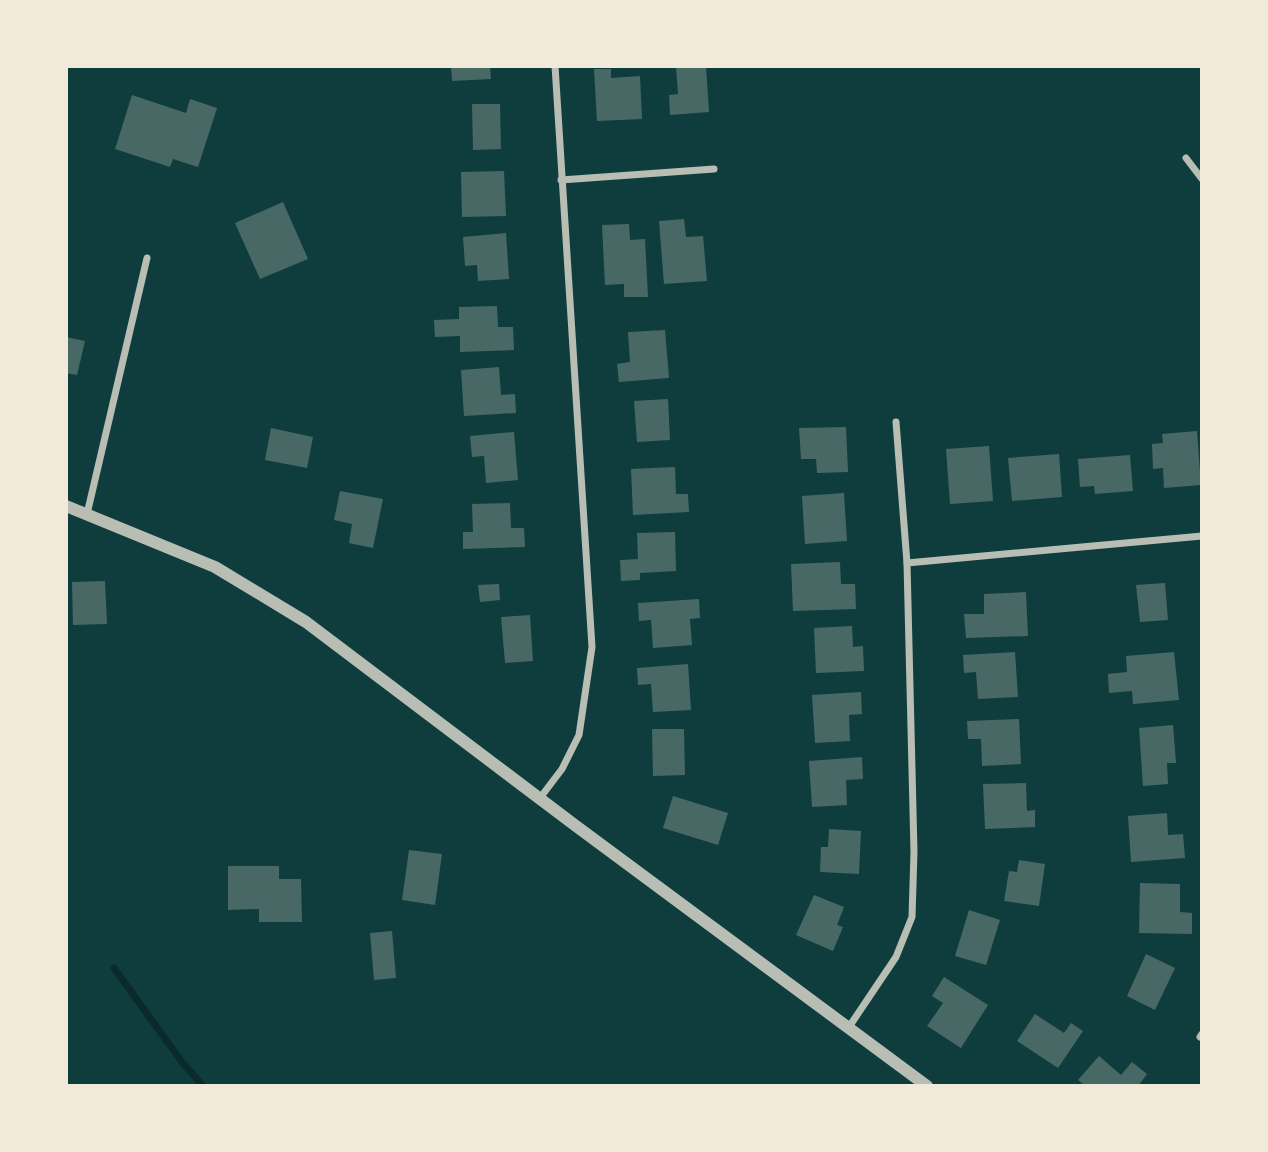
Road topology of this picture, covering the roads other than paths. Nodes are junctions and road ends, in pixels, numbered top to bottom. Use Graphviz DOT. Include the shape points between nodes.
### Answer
graph roads {
  1 [pos="555,66"];
  2 [pos="1186,158"];
  3 [pos="714,169"];
  4 [pos="1202,179"];
  5 [pos="561,180"];
  6 [pos="147,258"];
  7 [pos="897,422"];
  8 [pos="66,506"];
  9 [pos="87,514"];
  10 [pos="1202,536"];
  11 [pos="908,563"];
  12 [pos="540,798"];
  13 [pos="849,1027"];
  14 [pos="927,1086"];
  1 -- 5 [label="street"];
  2 -- 4 [label="street"];
  3 -- 5 [label="street"];
  5 -- 12 [label="street" via="592,647 579,735"];
  6 -- 9 [label="street"];
  7 -- 11 [label="street"];
  8 -- 9 [label="street"];
  9 -- 12 [label="street" via="215,567 306,622"];
  10 -- 11 [label="street"];
  11 -- 13 [label="street" via="912,917 895,957"];
  12 -- 13 [label="street"];
  13 -- 14 [label="street"];
}
